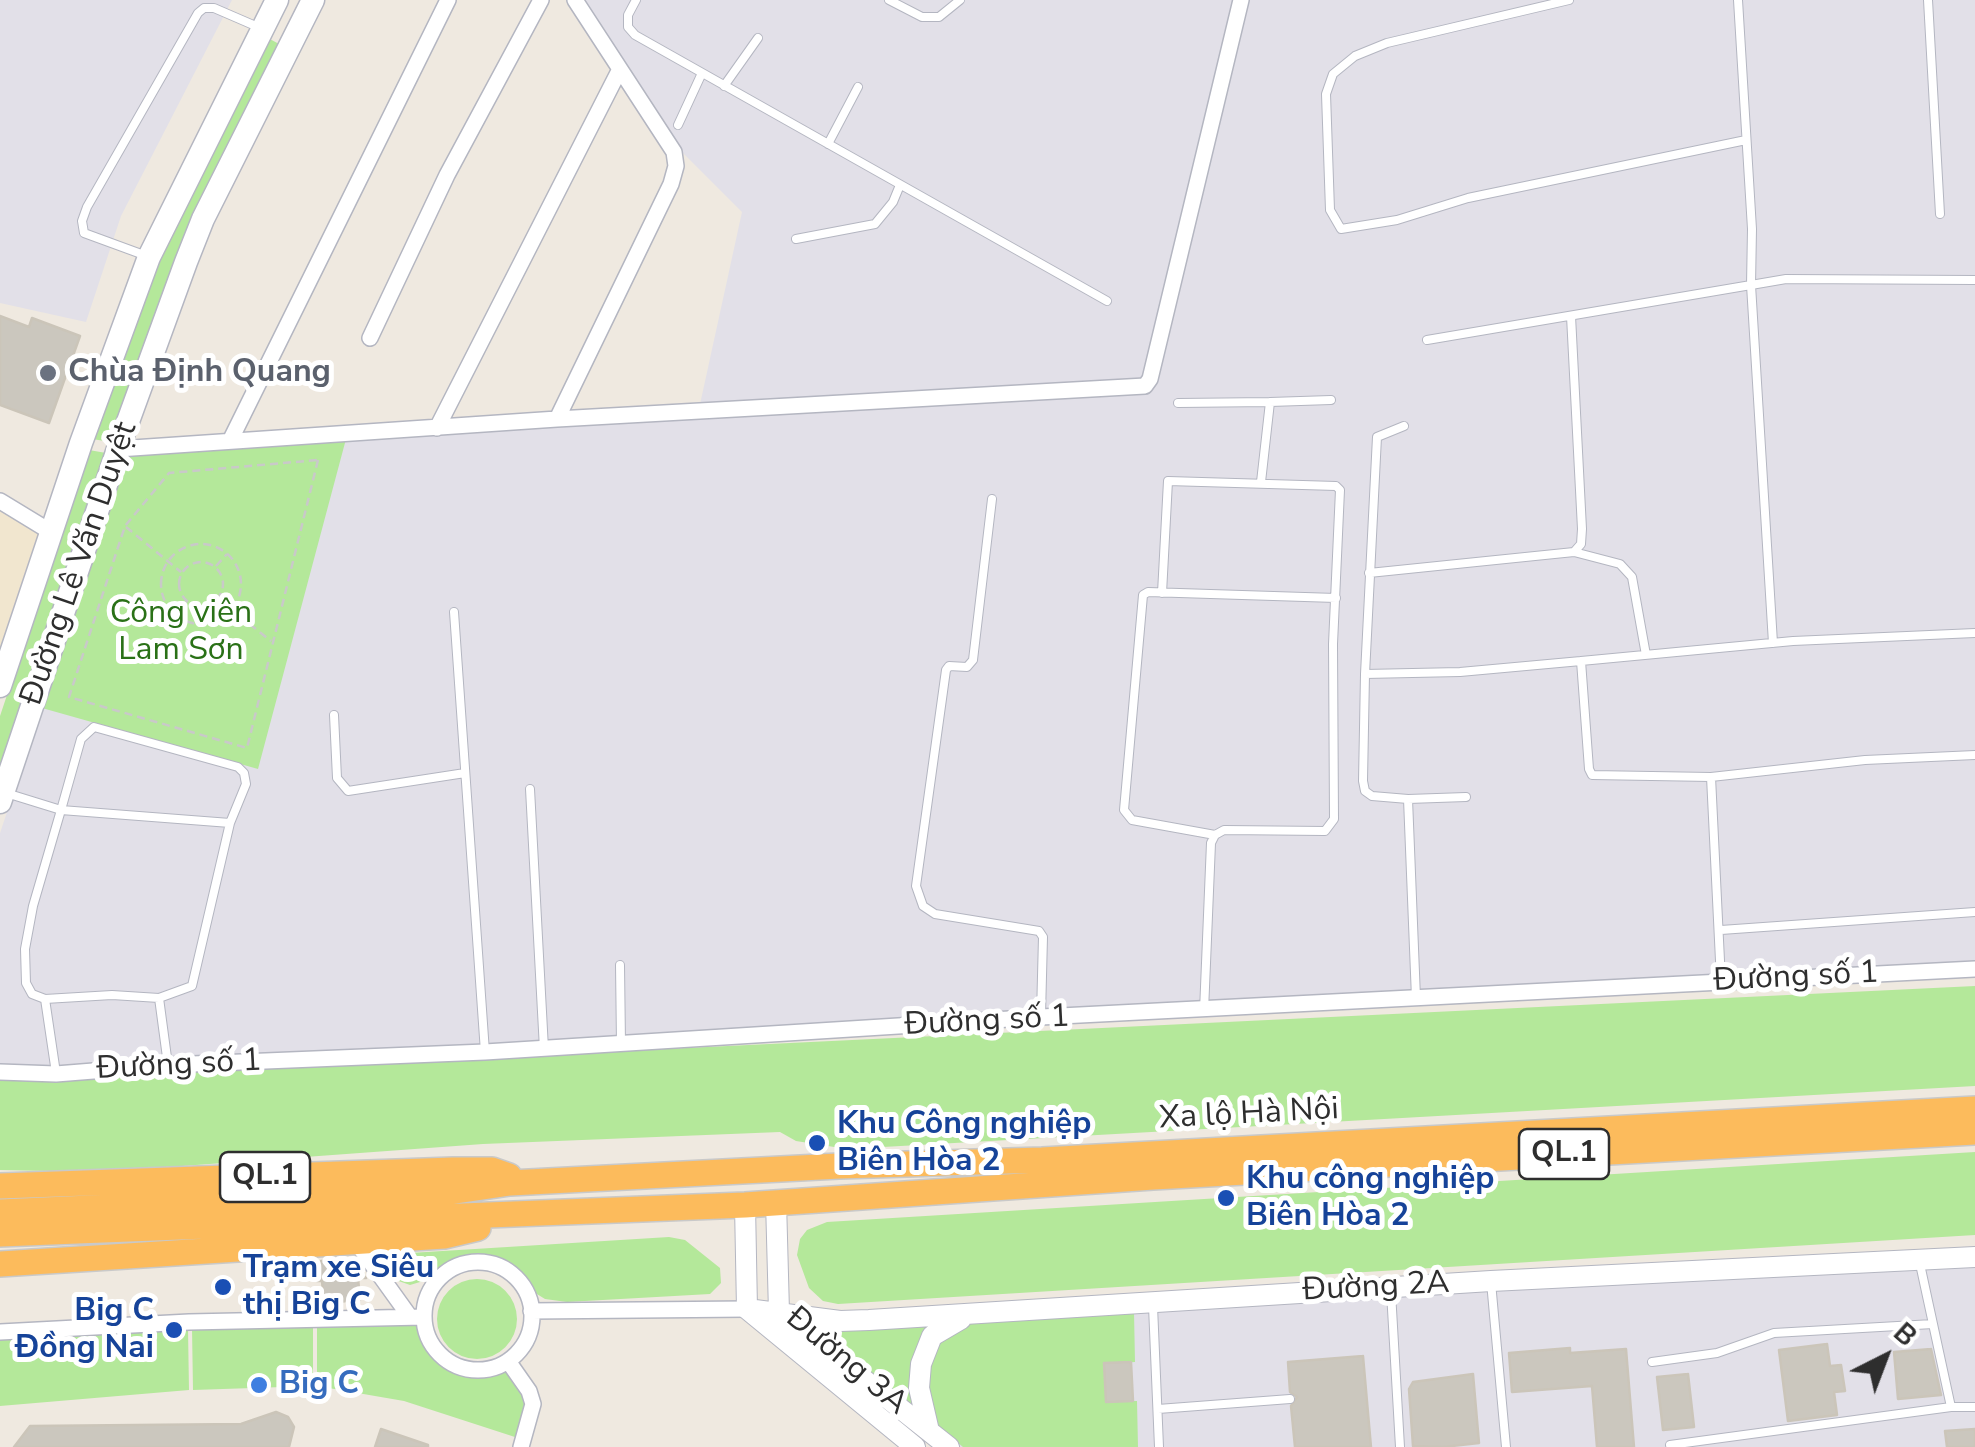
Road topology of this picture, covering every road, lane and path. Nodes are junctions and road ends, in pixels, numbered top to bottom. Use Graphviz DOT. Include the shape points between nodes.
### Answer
graph roads {
  1 [pos="277,0"];
  2 [pos="314,0"];
  3 [pos="448,0"];
  4 [pos="541,0"];
  5 [pos="575,0"];
  6 [pos="636,0"];
  7 [pos="890,0"];
  8 [pos="960,0"];
  9 [pos="1242,0"];
  10 [pos="1569,0"];
  11 [pos="1738,0"];
  12 [pos="1928,0"];
  13 [pos="262,29"];
  14 [pos="758,38"];
  15 [pos="290,44"];
  16 [pos="619,72"];
  17 [pos="702,73"];
  18 [pos="724,86"];
  19 [pos="858,87"];
  20 [pos="678,125"];
  21 [pos="1746,140"];
  22 [pos="828,144"];
  23 [pos="900,185"];
  24 [pos="1940,214"];
  25 [pos="796,239"];
  26 [pos="149,256"];
  27 [pos="1975,280"];
  28 [pos="1751,285"];
  29 [pos="1108,300"];
  30 [pos="1571,316"];
  31 [pos="370,338"];
  32 [pos="1427,340"];
  33 [pos="1332,400"];
  34 [pos="1270,402"];
  35 [pos="1178,403"];
  36 [pos="557,420"];
  37 [pos="1404,426"];
  38 [pos="437,428"];
  39 [pos="230,441"];
  40 [pos="81,443"];
  41 [pos="118,449"];
  42 [pos="1261,482"];
  43 [pos="992,499"];
  44 [pos="0,501"];
  45 [pos="125,526"];
  46 [pos="51,532"];
  47 [pos="1574,552"];
  48 [pos="227,554"];
  49 [pos="168,561"];
  50 [pos="215,567"];
  51 [pos="181,572"];
  52 [pos="1369,573"];
  53 [pos="1162,592"];
  54 [pos="1336,598"];
  55 [pos="218,599"];
  56 [pos="186,601"];
  57 [pos="232,610"];
  58 [pos="454,612"];
  59 [pos="174,614"];
  60 [pos="1975,633"];
  61 [pos="273,642"];
  62 [pos="1773,643"];
  63 [pos="1646,655"];
  64 [pos="1581,661"];
  65 [pos="1365,674"];
  66 [pos="0,686"];
  67 [pos="334,715"];
  68 [pos="1975,755"];
  69 [pos="466,774"];
  70 [pos="1712,777"];
  71 [pos="530,789"];
  72 [pos="1,794"];
  73 [pos="1466,797"];
  74 [pos="1408,799"];
  75 [pos="60,810"];
  76 [pos="230,823"];
  77 [pos="1215,836"];
  78 [pos="1975,912"];
  79 [pos="1721,930"];
  80 [pos="620,965"];
  81 [pos="1975,969"];
  82 [pos="1722,981"];
  83 [pos="159,998"];
  84 [pos="1416,998"];
  85 [pos="45,999"];
  86 [pos="1204,1010"];
  87 [pos="1041,1017"];
  88 [pos="621,1044"];
  89 [pos="544,1049"];
  90 [pos="486,1052"];
  91 [pos="168,1064"];
  92 [pos="0,1072"];
  93 [pos="56,1074"];
  94 [pos="1975,1109"];
  95 [pos="1975,1132"];
  96 [pos="528,1182"];
  97 [pos="0,1186"];
  98 [pos="776,1201"];
  99 [pos="745,1205"];
  100 [pos="0,1212"];
  101 [pos="534,1214"];
  102 [pos="0,1234"];
  103 [pos="356,1242"];
  104 [pos="1975,1257"];
  105 [pos="1919,1260"];
  106 [pos="0,1264"];
  107 [pos="1491,1281"];
  108 [pos="1391,1287"];
  109 [pos="1153,1302"];
  110 [pos="747,1309"];
  111 [pos="531,1311"];
  112 [pos="779,1312"];
  113 [pos="983,1312"];
  114 [pos="417,1317"];
  115 [pos="1933,1324"];
  116 [pos="0,1332"];
  117 [pos="508,1360"];
  118 [pos="1652,1362"];
  119 [pos="1290,1399"];
  120 [pos="1951,1407"];
  121 [pos="1975,1408"];
  122 [pos="1158,1409"];
  123 [pos="922,1439"];
  124 [pos="1670,1445"];
  125 [pos="521,1447"];
  126 [pos="949,1447"];
  127 [pos="1159,1447"];
  128 [pos="1400,1447"];
  129 [pos="1506,1447"];
  1 -- 13 [label="main road, Đường Lê Văn Duyệt"];
  2 -- 15 [label="main road, Đường Lê Văn Duyệt"];
  3 -- 39 [label="street"];
  4 -- 31 [label="street"];
  5 -- 16 [label="street"];
  6 -- 17 [label="lane" via="628,14 635,35"];
  7 -- 8 [label="lane" via="922,17 939,17"];
  9 -- 36 [label="street" via="1145,386"];
  10 -- 21 [label="lane" via="1387,43 1333,74 1326,94 1330,210 1341,229"];
  11 -- 21 [label="lane"];
  12 -- 24 [label="lane"];
  13 -- 15 [label="main road"];
  13 -- 26 [label="main road, Đường Lê Văn Duyệt"];
  13 -- 26 [label="lane" via="214,8 198,13 87,207 84,233"];
  14 -- 18 [label="lane"];
  15 -- 41 [label="main road, Đường Lê Văn Duyệt" via="203,218"];
  16 -- 36 [label="street" via="674,152 676,166"];
  16 -- 38 [label="street"];
  17 -- 18 [label="lane"];
  17 -- 20 [label="lane"];
  18 -- 22 [label="lane"];
  19 -- 22 [label="lane"];
  21 -- 28 [label="lane"];
  22 -- 23 [label="lane"];
  23 -- 25 [label="lane" via="875,224"];
  23 -- 29 [label="lane"];
  26 -- 40 [label="main road, Đường Lê Văn Duyệt"];
  27 -- 28 [label="lane" via="1786,279"];
  28 -- 30 [label="lane"];
  28 -- 62 [label="lane"];
  30 -- 32 [label="lane"];
  30 -- 47 [label="lane" via="1582,528"];
  33 -- 34 [label="lane"];
  34 -- 35 [label="lane"];
  34 -- 42 [label="lane"];
  36 -- 38 [label="street"];
  37 -- 52 [label="lane" via="1377,437"];
  38 -- 39 [label="street"];
  39 -- 41 [label="street"];
  40 -- 41 [label="main road"];
  40 -- 46 [label="main road, Đường Lê Văn Duyệt"];
  41 -- 72 [label="main road, Đường Lê Văn Duyệt"];
  42 -- 53 [label="lane" via="1168,481"];
  42 -- 54 [label="lane" via="1340,490"];
  43 -- 87 [label="lane" via="973,660 946,670 916,886 924,906 942,917 1039,931"];
  44 -- 46 [label="street"];
  45 -- 49 [label="path"];
  45 -- 61 [label="path" via="169,473 318,460"];
  45 -- 61 [label="path" via="69,697 247,748"];
  46 -- 66 [label="main road, Đường Lê Văn Duyệt"];
  47 -- 52 [label="lane"];
  47 -- 63 [label="lane" via="1620,564 1632,576"];
  48 -- 49 [label="path" via="202,544"];
  48 -- 50 [label="path"];
  48 -- 57 [label="path" via="242,586"];
  49 -- 51 [label="path"];
  49 -- 59 [label="path" via="160,587"];
  50 -- 51 [label="path" via="200,561"];
  50 -- 55 [label="path" via="223,585"];
  51 -- 56 [label="path" via="178,586"];
  52 -- 65 [label="lane"];
  53 -- 54 [label="lane"];
  53 -- 77 [label="lane" via="1143,595 1124,810 1132,820"];
  54 -- 77 [label="lane" via="1332,826 1224,830"];
  55 -- 56 [label="path" via="205,606"];
  55 -- 57 [label="path"];
  56 -- 59 [label="path"];
  57 -- 59 [label="path" via="209,624"];
  57 -- 61 [label="path"];
  58 -- 69 [label="lane"];
  60 -- 62 [label="lane"];
  62 -- 63 [label="lane"];
  63 -- 64 [label="lane"];
  64 -- 65 [label="lane"];
  64 -- 70 [label="lane" via="1592,776"];
  65 -- 74 [label="lane" via="1365,791"];
  67 -- 69 [label="lane" via="337,778 348,791"];
  68 -- 70 [label="lane"];
  69 -- 90 [label="lane"];
  70 -- 79 [label="lane"];
  71 -- 89 [label="lane"];
  72 -- 75 [label="lane"];
  73 -- 74 [label="lane"];
  74 -- 84 [label="lane"];
  75 -- 76 [label="lane"];
  75 -- 76 [label="lane" via="81,739 94,727 238,767 246,784"];
  75 -- 85 [label="lane" via="25,949 26,982"];
  76 -- 83 [label="lane" via="196,979 186,990"];
  77 -- 86 [label="lane"];
  78 -- 79 [label="lane"];
  79 -- 82 [label="lane"];
  80 -- 88 [label="lane"];
  81 -- 82 [label="street, Đường số 1"];
  82 -- 84 [label="street, Đường số 1"];
  83 -- 85 [label="lane"];
  83 -- 91 [label="lane"];
  84 -- 86 [label="street, Đường số 1"];
  85 -- 93 [label="lane"];
  86 -- 87 [label="street, Đường số 1"];
  87 -- 88 [label="street, Đường số 1"];
  88 -- 89 [label="street, Đường số 1"];
  89 -- 90 [label="street, Đường số 1"];
  90 -- 91 [label="street, Đường số 1"];
  91 -- 93 [label="street, Đường số 1"];
  92 -- 93 [label="street, Đường số 1"];
  94 -- 96 [label="highway, Xa lộ Hà Nội / QL.1"];
  95 -- 98 [label="highway, Xa lộ Hà Nội / QL.1"];
  96 -- 97 [label="highway, Xa lộ Hà Nội / QL.1" via="492,1170 453,1170"];
  96 -- 100 [label="highway, Xa lộ Hà Nội / QL.1" via="449,1192"];
  98 -- 99 [label="highway, QL.1"];
  98 -- 112 [label="street, Đường 3A"];
  99 -- 101 [label="highway, QL.1"];
  99 -- 110 [label="street, Đường 3A"];
  101 -- 102 [label="highway, QL.1"];
  101 -- 103 [label="highway, QL.1" via="444,1236"];
  103 -- 106 [label="highway, QL.1"];
  103 -- 114 [label="street"];
  104 -- 105 [label="street, Đường 2A"];
  105 -- 107 [label="street, Đường 2A"];
  105 -- 115 [label="lane"];
  107 -- 108 [label="street, Đường 2A"];
  107 -- 129 [label="lane"];
  108 -- 109 [label="street, Đường 2A"];
  108 -- 128 [label="lane"];
  109 -- 113 [label="street, Đường 2A"];
  109 -- 122 [label="lane"];
  110 -- 111 [label="street"];
  110 -- 112 [label="street, Đường 2A"];
  110 -- 123 [label="street, Đường 3A"];
  111 -- 114 [label="street" via="516,1278 484,1262 448,1270"];
  111 -- 117 [label="street" via="526,1339"];
  112 -- 113 [label="street, Đường 2A" via="840,1321"];
  112 -- 123 [label="street, Đường 3A"];
  113 -- 123 [label="street" via="941,1328 927,1345 919,1388"];
  114 -- 116 [label="street" via="190,1318"];
  114 -- 117 [label="street" via="446,1360 477,1370"];
  115 -- 118 [label="lane" via="1774,1333 1717,1353"];
  115 -- 120 [label="lane"];
  117 -- 125 [label="street" via="533,1404"];
  119 -- 122 [label="lane"];
  120 -- 121 [label="lane"];
  120 -- 124 [label="lane"];
  122 -- 127 [label="lane"];
  123 -- 126 [label="street, Đường 3A"];
}
